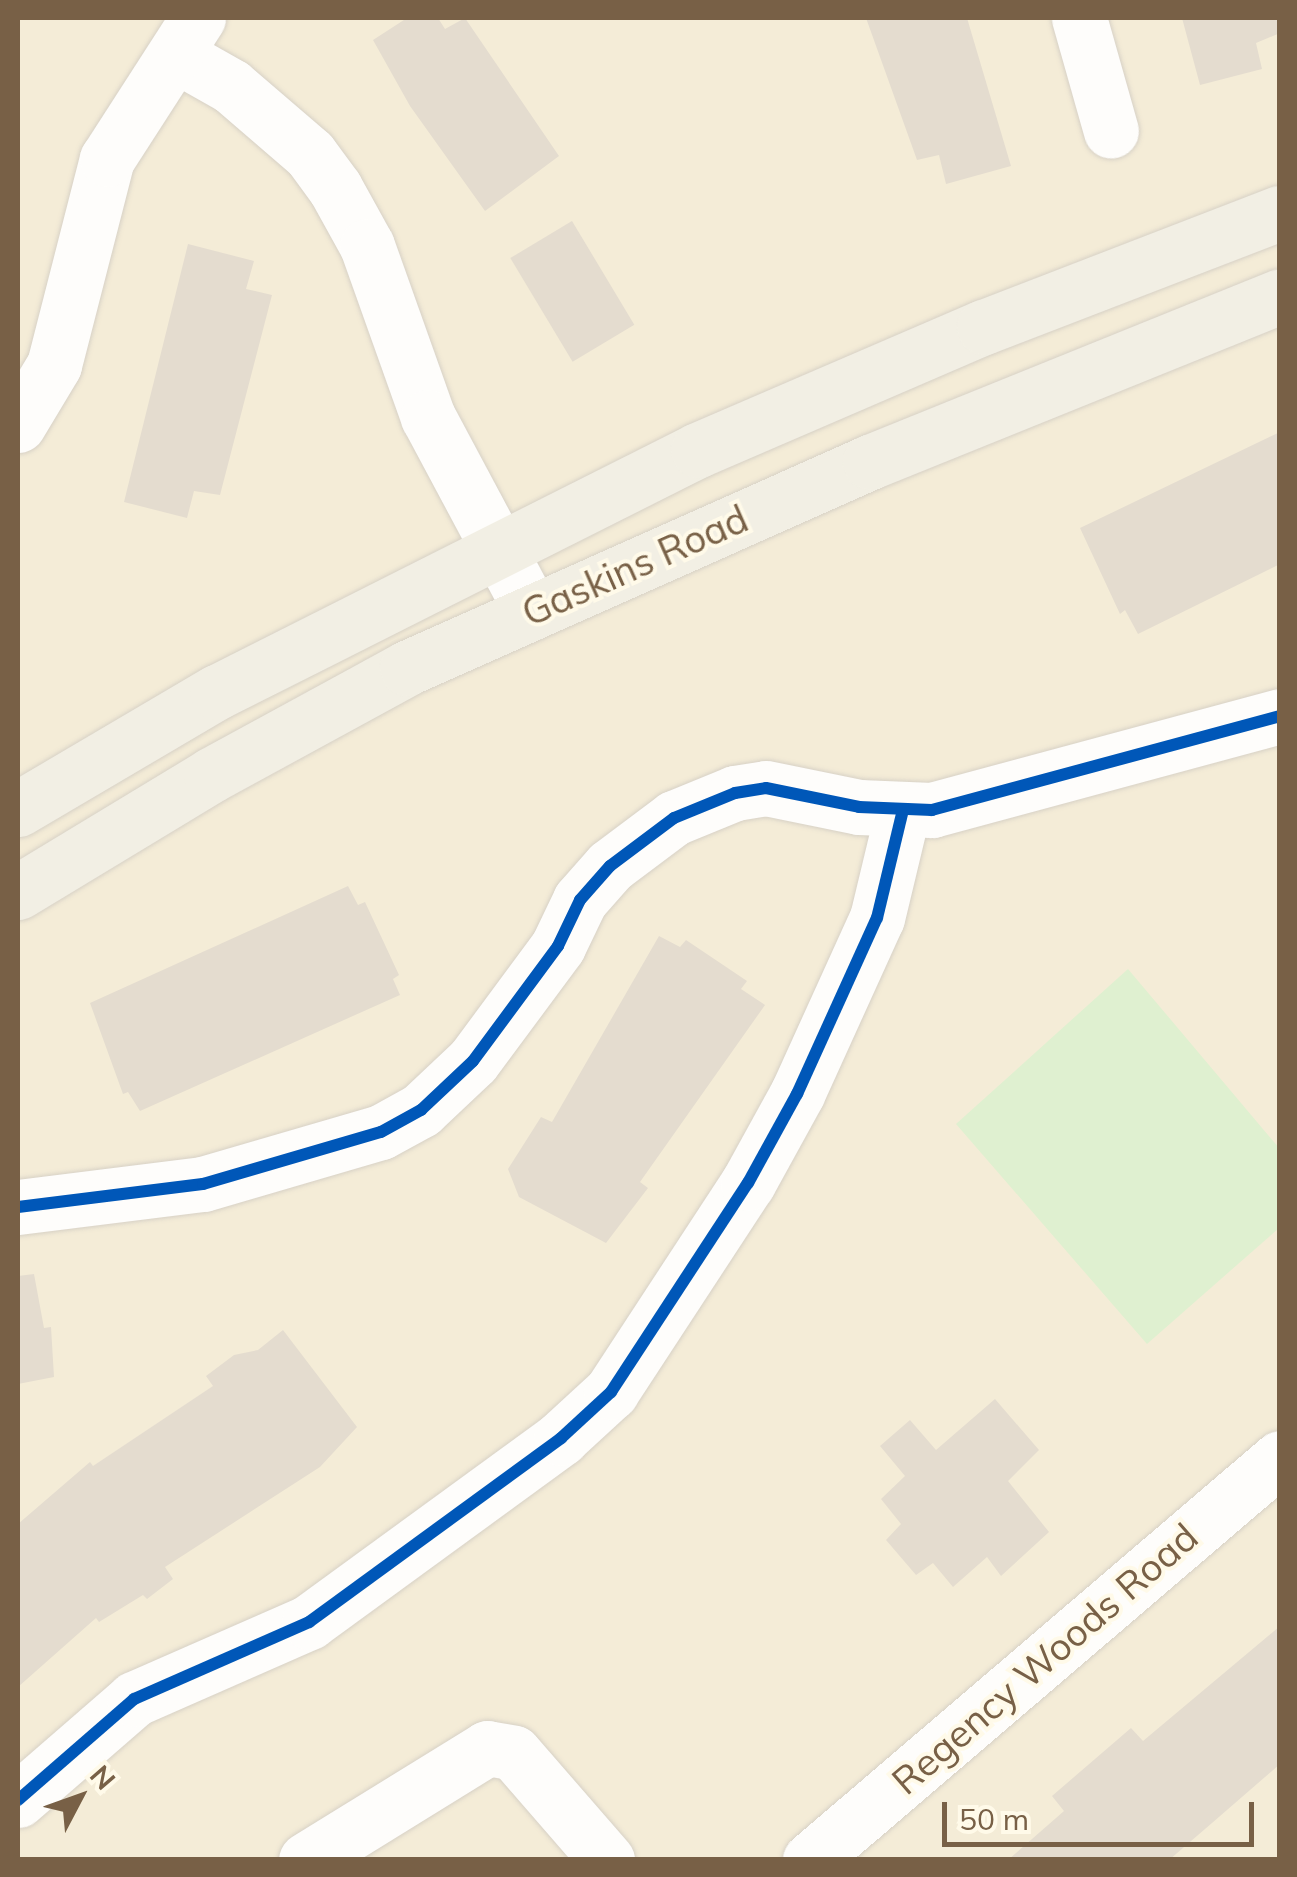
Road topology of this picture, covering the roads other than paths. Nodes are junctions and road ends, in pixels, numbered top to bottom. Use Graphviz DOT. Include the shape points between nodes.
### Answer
graph roads {
  1 [pos="1079,18"];
  2 [pos="187,36"];
  3 [pos="1111,131"];
  4 [pos="1280,213"];
  5 [pos="1280,296"];
  6 [pos="18,425"];
  7 [pos="498,548"];
  8 [pos="532,612"];
  9 [pos="1280,716"];
  10 [pos="18,808"];
  11 [pos="903,810"];
  12 [pos="18,892"];
  13 [pos="18,1207"];
  14 [pos="1280,1458"];
  15 [pos="18,1800"];
  16 [pos="306,1860"];
  17 [pos="607,1860"];
  18 [pos="810,1860"];
  1 -- 3 [label="street"];
  2 -- 6 [label="street" via="108,159 54,365"];
  2 -- 7 [label="street" via="231,86 310,154 335,188 367,246 428,417"];
  4 -- 7 [label="main road, Gaskins Road" via="948,342 698,450"];
  5 -- 8 [label="main road, Gaskins Road" via="905,447"];
  7 -- 8 [label="street"];
  7 -- 10 [label="main road, Gaskins Road" via="217,692"];
  8 -- 12 [label="main road, Gaskins Road" via="374,686"];
  9 -- 11 [label="street" via="932,810"];
  11 -- 13 [label="street" via="766,788 674,818 610,866 580,900 558,946 473,1061 421,1110 381,1132 203,1184"];
  11 -- 15 [label="street" via="877,918 796,1094 748,1183 611,1392 561,1438 309,1622 134,1700"];
  14 -- 18 [label="street, Regency Woods Road"];
  16 -- 17 [label="street" via="488,1748 514,1753"];
}
